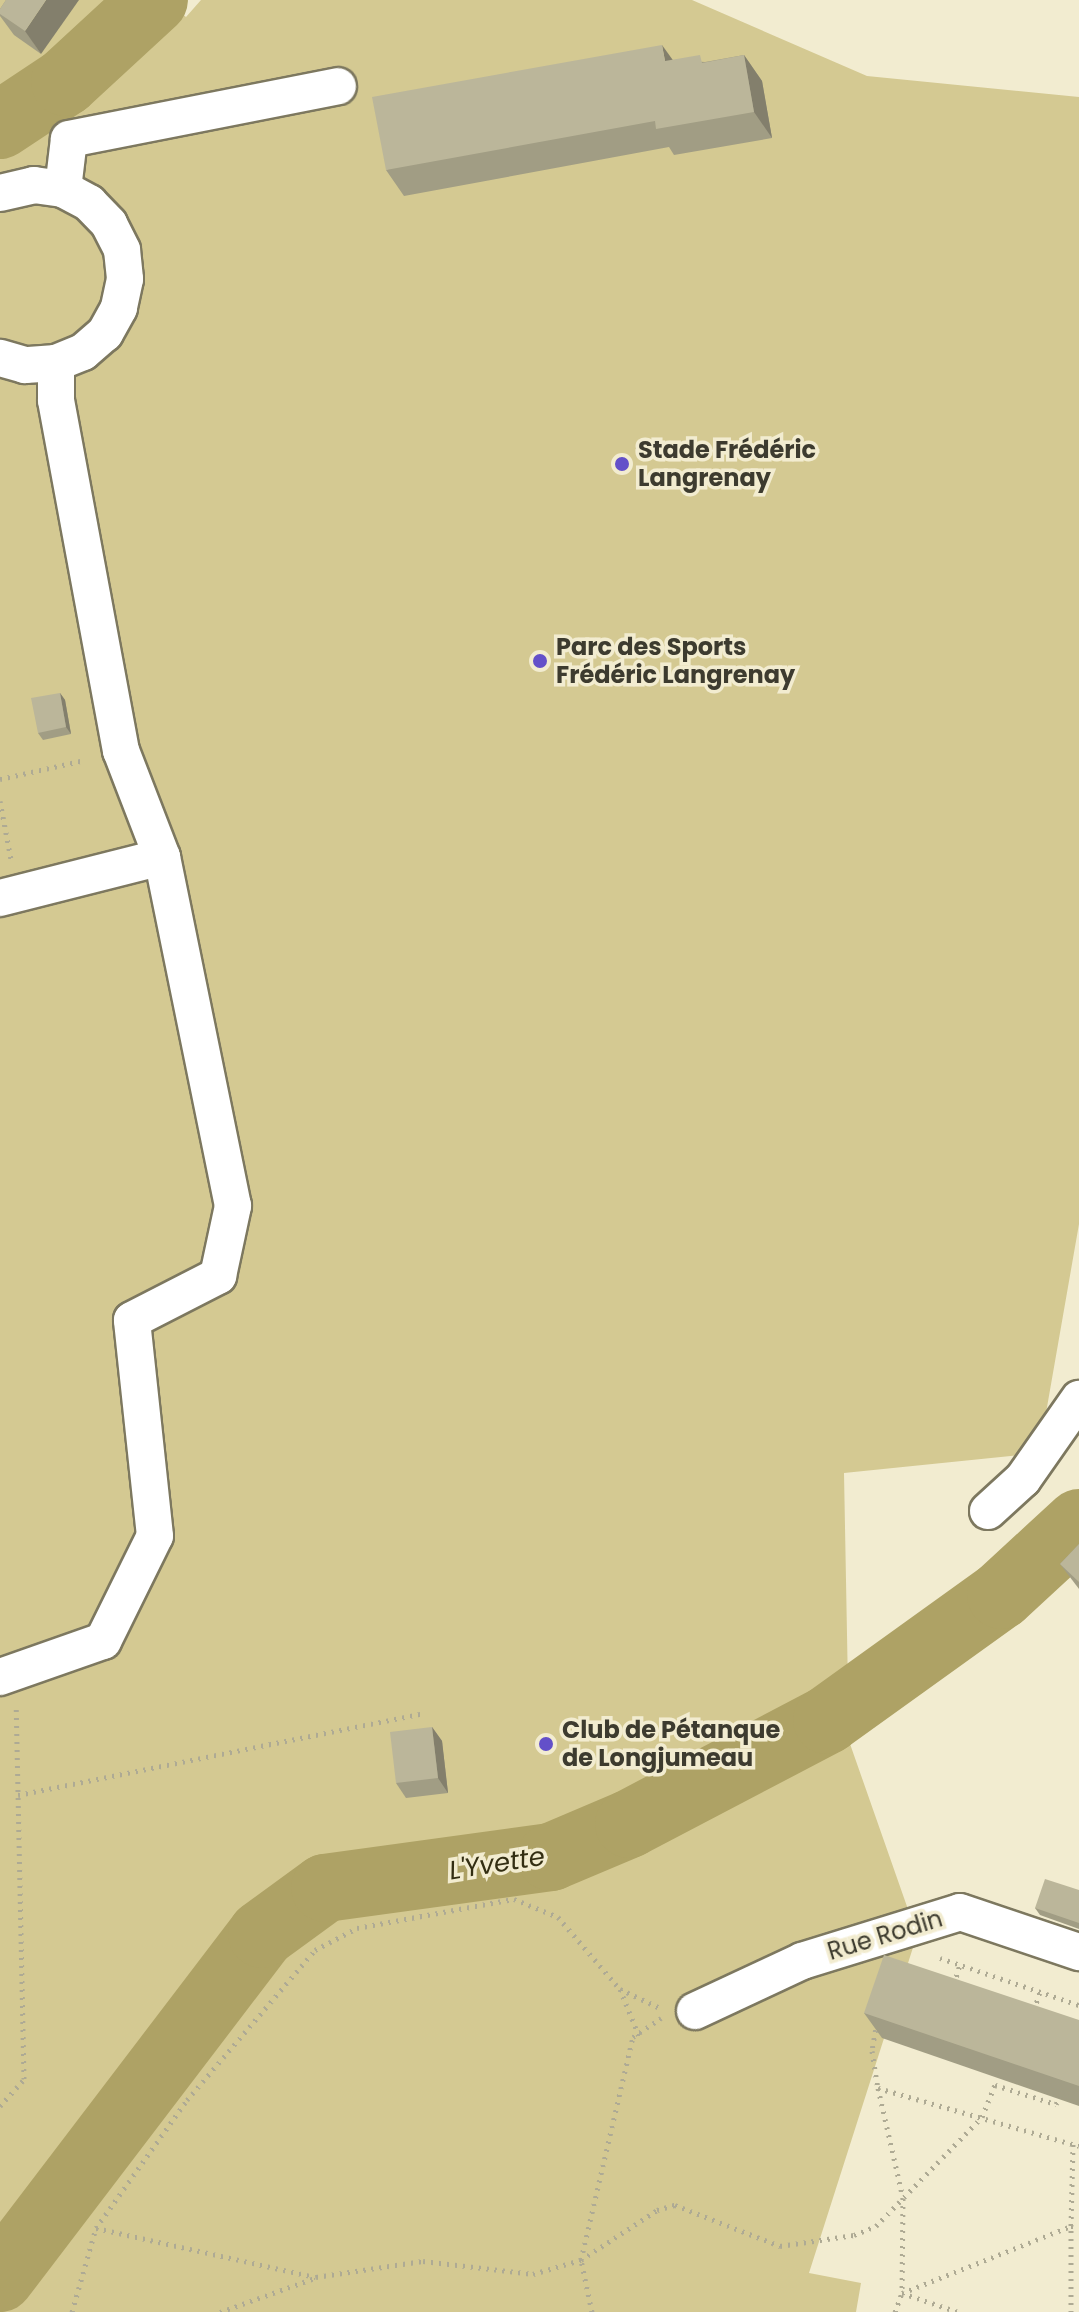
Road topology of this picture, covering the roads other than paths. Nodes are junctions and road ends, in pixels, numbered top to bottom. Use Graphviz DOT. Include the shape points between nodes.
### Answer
graph roads {
  1 [pos="338,86"];
  2 [pos="63,189"];
  3 [pos="0,193"];
  4 [pos="0,358"];
  5 [pos="56,363"];
  6 [pos="162,857"];
  7 [pos="9,896"];
  8 [pos="1079,1399"];
  9 [pos="988,1511"];
  10 [pos="8,1676"];
  11 [pos="1079,1952"];
  12 [pos="695,2011"];
  1 -- 2 [label="street" via="69,139"];
  2 -- 3 [label="street" via="34,185"];
  2 -- 5 [label="street" via="89,203 109,224 122,250 125,279 119,308 105,333 83,352"];
  4 -- 5 [label="street" via="25,365"];
  5 -- 6 [label="street" via="56,400 121,751"];
  6 -- 7 [label="street"];
  6 -- 10 [label="street" via="233,1206 218,1276 132,1320 155,1536 103,1641"];
  8 -- 9 [label="street" via="1023,1479"];
  11 -- 12 [label="street, Rue Rodin" via="960,1912 802,1961"];
}
